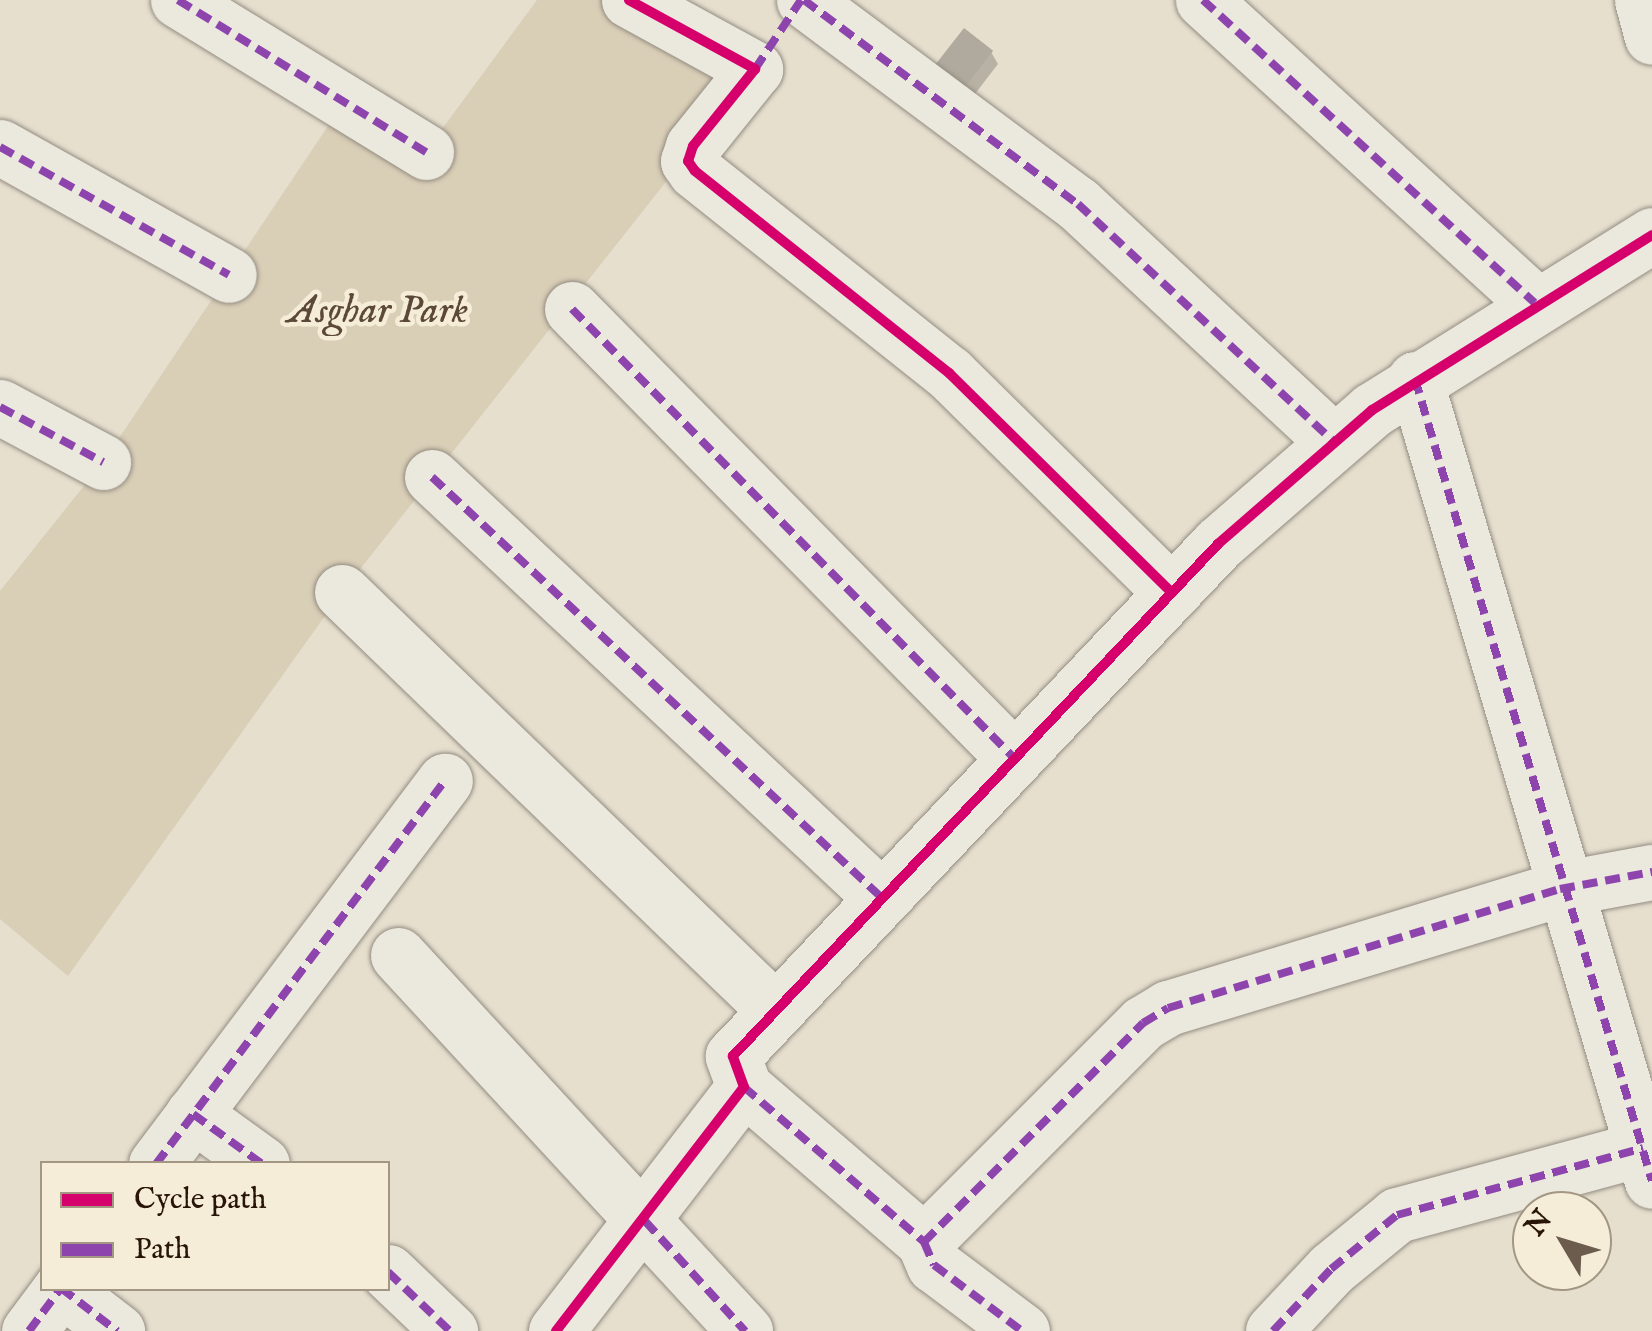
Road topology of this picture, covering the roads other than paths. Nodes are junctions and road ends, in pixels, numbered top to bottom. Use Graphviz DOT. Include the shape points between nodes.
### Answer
graph roads {
  1 [pos="178,0"];
  2 [pos="630,0"];
  3 [pos="802,0"];
  4 [pos="1202,0"];
  5 [pos="1642,0"];
  6 [pos="1652,37"];
  7 [pos="755,69"];
  8 [pos="0,146"];
  9 [pos="426,152"];
  10 [pos="1652,235"];
  11 [pos="229,275"];
  12 [pos="1535,304"];
  13 [pos="572,309"];
  14 [pos="1415,379"];
  15 [pos="0,407"];
  16 [pos="1334,442"];
  17 [pos="103,462"];
  18 [pos="432,477"];
  19 [pos="342,592"];
  20 [pos="1172,594"];
  21 [pos="1015,759"];
  22 [pos="445,781"];
  23 [pos="1652,872"];
  24 [pos="1560,888"];
  25 [pos="882,898"];
  26 [pos="398,955"];
  27 [pos="776,1010"];
  28 [pos="744,1087"];
  29 [pos="193,1114"];
  30 [pos="158,1161"];
  31 [pos="258,1161"];
  32 [pos="1647,1164"];
  33 [pos="645,1220"];
  34 [pos="924,1242"];
  35 [pos="390,1274"];
  36 [pos="59,1291"];
  37 [pos="65,1291"];
  38 [pos="29,1331"];
  39 [pos="116,1331"];
  40 [pos="450,1331"];
  41 [pos="556,1331"];
  42 [pos="745,1331"];
  43 [pos="1022,1331"];
  44 [pos="1273,1331"];
  1 -- 9 [label="street"];
  2 -- 7 [label="street"];
  3 -- 7 [label="street"];
  3 -- 16 [label="street" via="1078,204"];
  4 -- 12 [label="street"];
  5 -- 6 [label="street"];
  7 -- 20 [label="street" via="693,146 688,161 695,171 950,373"];
  8 -- 11 [label="street"];
  10 -- 12 [label="street"];
  12 -- 14 [label="street"];
  13 -- 21 [label="street"];
  14 -- 16 [label="street"];
  14 -- 24 [label="street"];
  15 -- 17 [label="street"];
  16 -- 20 [label="street"];
  18 -- 25 [label="street"];
  19 -- 27 [label="street"];
  20 -- 21 [label="street"];
  21 -- 25 [label="street"];
  22 -- 29 [label="street"];
  23 -- 24 [label="street"];
  24 -- 32 [label="street"];
  24 -- 34 [label="street" via="1168,1008 1143,1023"];
  25 -- 27 [label="street"];
  26 -- 33 [label="street"];
  27 -- 28 [label="street" via="733,1056"];
  28 -- 33 [label="street"];
  28 -- 34 [label="street"];
  29 -- 30 [label="street"];
  29 -- 31 [label="street"];
  32 -- 44 [label="street" via="1397,1215 1331,1269"];
  33 -- 41 [label="street"];
  33 -- 42 [label="street"];
  34 -- 43 [label="street" via="934,1266"];
  35 -- 40 [label="street"];
  36 -- 38 [label="street"];
  37 -- 39 [label="street"];
}
